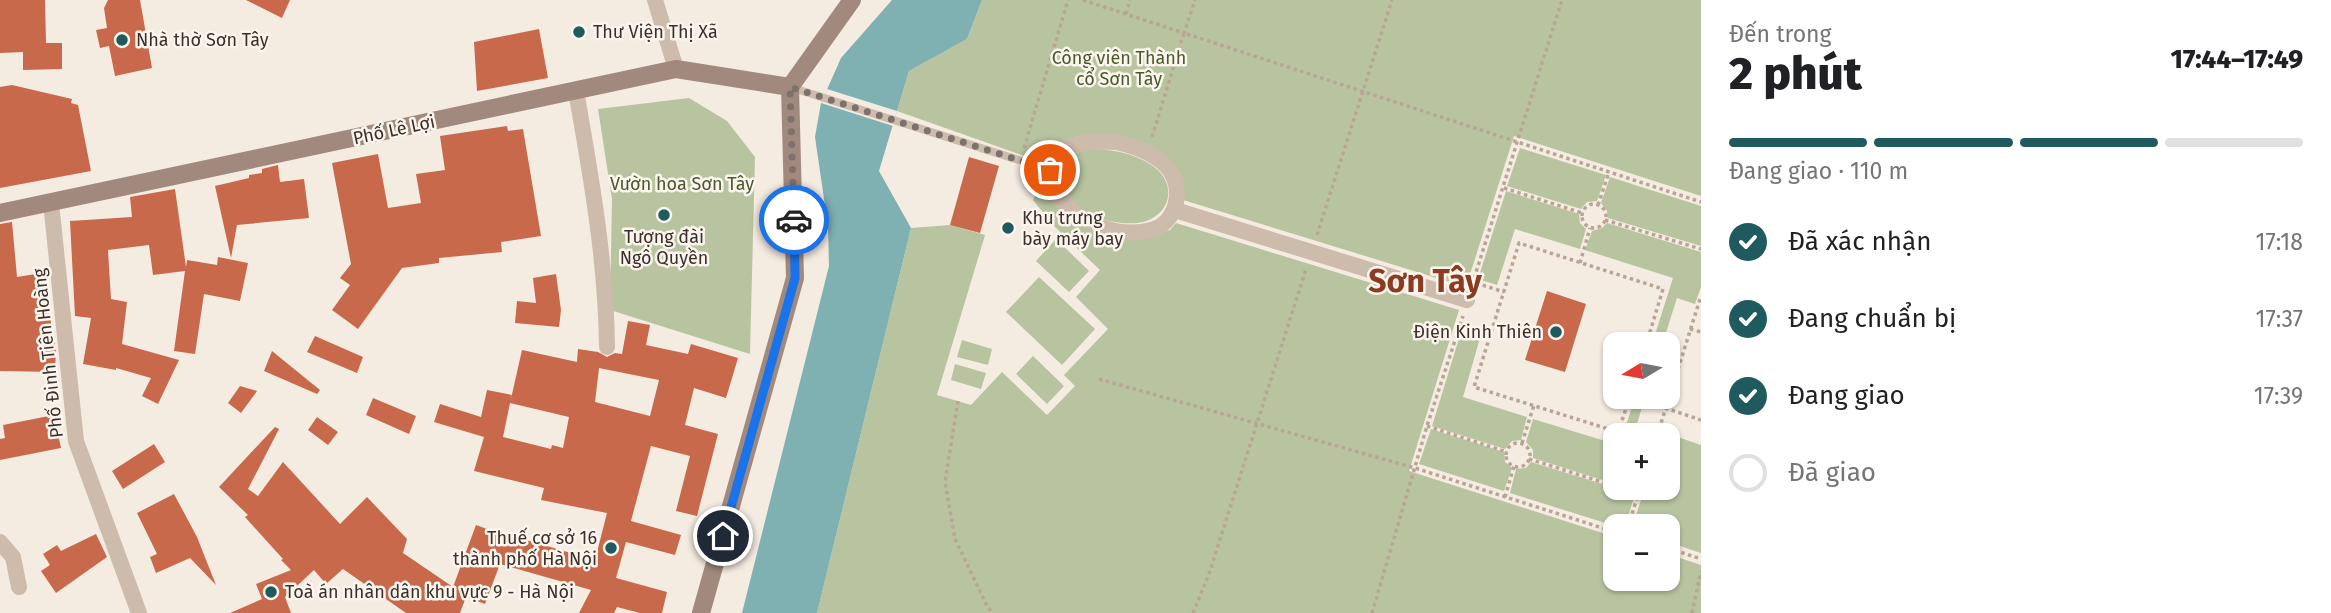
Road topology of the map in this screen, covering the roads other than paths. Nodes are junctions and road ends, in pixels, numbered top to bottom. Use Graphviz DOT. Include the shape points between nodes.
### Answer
graph roads {
  1 [pos="655,0"];
  2 [pos="852,0"];
  3 [pos="676,69"];
  4 [pos="790,87"];
  5 [pos="576,91"];
  6 [pos="1050,170"];
  7 [pos="51,204"];
  8 [pos="1175,210"];
  9 [pos="0,213"];
  10 [pos="1467,300"];
  11 [pos="607,347"];
  12 [pos="0,542"];
  13 [pos="19,587"];
  14 [pos="139,613"];
  15 [pos="701,613"];
  1 -- 3 [label="street"];
  2 -- 4 [label="main road"];
  3 -- 4 [label="main road, Phố Lê Lợi"];
  3 -- 5 [label="main road, Phố Lê Lợi"];
  4 -- 6 [label="lane"];
  4 -- 15 [label="main road" via="795,278"];
  5 -- 7 [label="main road, Phố Lê Lợi"];
  5 -- 11 [label="street" via="602,250"];
  6 -- 8 [label="street" via="1051,182 1063,202 1087,222 1130,232 1150,230"];
  6 -- 8 [label="street" via="1063,150 1084,143 1116,142 1147,153 1170,170 1176,183"];
  7 -- 9 [label="main road, Phố Lê Lợi"];
  7 -- 14 [label="street, Phố Đinh Tiên Hoàng" via="76,441"];
  8 -- 10 [label="street"];
  12 -- 13 [label="street" via="13,557"];
}
